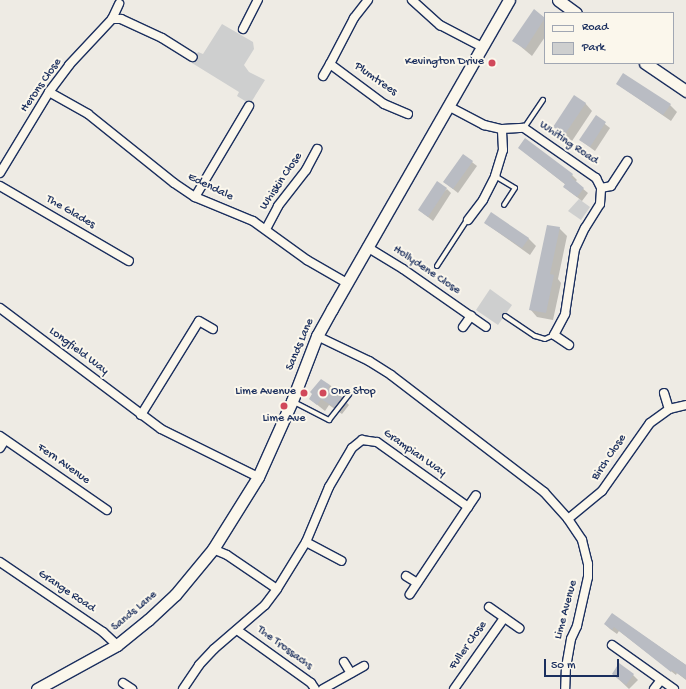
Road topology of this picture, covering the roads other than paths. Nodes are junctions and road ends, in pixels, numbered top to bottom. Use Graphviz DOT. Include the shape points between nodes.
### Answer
graph roads {
  1 [pos="258,0"];
  2 [pos="368,0"];
  3 [pos="412,0"];
  4 [pos="509,0"];
  5 [pos="558,0"];
  6 [pos="119,4"];
  7 [pos="575,12"];
  8 [pos="112,19"];
  9 [pos="243,29"];
  10 [pos="482,47"];
  11 [pos="192,57"];
  12 [pos="330,64"];
  13 [pos="646,64"];
  14 [pos="323,76"];
  15 [pos="686,91"];
  16 [pos="49,92"];
  17 [pos="543,100"];
  18 [pos="249,106"];
  19 [pos="448,106"];
  20 [pos="408,114"];
  21 [pos="524,128"];
  22 [pos="502,129"];
  23 [pos="317,149"];
  24 [pos="627,161"];
  25 [pos="0,173"];
  26 [pos="495,176"];
  27 [pos="0,186"];
  28 [pos="601,188"];
  29 [pos="195,197"];
  30 [pos="504,205"];
  31 [pos="468,220"];
  32 [pos="266,229"];
  33 [pos="367,247"];
  34 [pos="129,261"];
  35 [pos="437,266"];
  36 [pos="347,283"];
  37 [pos="0,308"];
  38 [pos="471,316"];
  39 [pos="506,316"];
  40 [pos="463,327"];
  41 [pos="486,327"];
  42 [pos="213,329"];
  43 [pos="554,335"];
  44 [pos="317,336"];
  45 [pos="569,346"];
  46 [pos="664,393"];
  47 [pos="349,394"];
  48 [pos="292,401"];
  49 [pos="686,405"];
  50 [pos="669,409"];
  51 [pos="141,415"];
  52 [pos="3,438"];
  53 [pos="0,448"];
  54 [pos="258,476"];
  55 [pos="476,495"];
  56 [pos="468,507"];
  57 [pos="107,510"];
  58 [pos="568,519"];
  59 [pos="306,542"];
  60 [pos="213,549"];
  61 [pos="341,561"];
  62 [pos="0,562"];
  63 [pos="406,576"];
  64 [pos="417,583"];
  65 [pos="276,589"];
  66 [pos="410,594"];
  67 [pos="489,607"];
  68 [pos="504,618"];
  69 [pos="519,628"];
  70 [pos="237,630"];
  71 [pos="117,645"];
  72 [pos="612,645"];
  73 [pos="344,662"];
  74 [pos="364,666"];
  75 [pos="351,674"];
  76 [pos="661,680"];
  77 [pos="123,683"];
  78 [pos="37,689"];
  79 [pos="132,689"];
  80 [pos="184,689"];
  81 [pos="315,689"];
  82 [pos="323,689"];
  83 [pos="454,689"];
  84 [pos="565,689"];
  85 [pos="654,689"];
  86 [pos="674,689"];
  1 -- 9 [label="street"];
  2 -- 12 [label="street" via="354,18"];
  3 -- 10 [label="street" via="440,25"];
  4 -- 10 [label="street, Sands Lane"];
  5 -- 7 [label="street"];
  6 -- 8 [label="street, Herons Close"];
  8 -- 11 [label="street" via="120,19 162,38"];
  8 -- 16 [label="street, Herons Close" via="69,65"];
  10 -- 19 [label="street, Sands Lane"];
  12 -- 14 [label="street"];
  12 -- 20 [label="street, Plumtrees" via="384,104"];
  13 -- 15 [label="street"];
  16 -- 25 [label="street, Herons Close"];
  16 -- 29 [label="street, Edendale" via="88,114"];
  17 -- 21 [label="lane"];
  18 -- 29 [label="street"];
  19 -- 22 [label="street, Whiting Road" via="467,118"];
  19 -- 33 [label="street, Sands Lane"];
  21 -- 22 [label="street, Whiting Road"];
  21 -- 28 [label="street, Whiting Road" via="596,178"];
  22 -- 26 [label="street" via="503,150"];
  23 -- 32 [label="street, Whiskin Close" via="306,170 278,206"];
  24 -- 28 [label="street" via="611,186"];
  26 -- 30 [label="lane" via="515,188"];
  26 -- 31 [label="street" via="483,200"];
  27 -- 34 [label="street, The Glades"];
  28 -- 43 [label="street" via="600,204 584,228 575,249 565,314"];
  29 -- 32 [label="street, Edendale"];
  31 -- 35 [label="lane"];
  32 -- 36 [label="street, Edendale" via="307,260"];
  33 -- 36 [label="street, Sands Lane"];
  33 -- 38 [label="street, Hollydene Close" via="403,268"];
  36 -- 44 [label="street, Sands Lane"];
  37 -- 51 [label="street, Longfield Way"];
  38 -- 40 [label="street"];
  38 -- 41 [label="street, Hollydene Close"];
  39 -- 43 [label="lane" via="535,336 545,339"];
  42 -- 51 [label="street" via="199,321"];
  43 -- 45 [label="street"];
  44 -- 48 [label="street, Sands Lane"];
  44 -- 58 [label="street, Lime Avenue" via="369,361 391,375 544,492"];
  46 -- 50 [label="street"];
  47 -- 48 [label="lane" via="329,420"];
  48 -- 54 [label="street, Sands Lane"];
  49 -- 50 [label="street, Birch Close"];
  50 -- 58 [label="street, Birch Close" via="650,423 602,491"];
  51 -- 54 [label="street, Longfield Way" via="183,441"];
  52 -- 53 [label="street, Fern Avenue"];
  52 -- 57 [label="street, Fern Avenue"];
  54 -- 60 [label="street, Sands Lane"];
  55 -- 56 [label="street"];
  56 -- 59 [label="street, Grampian Way" via="377,442 362,440 352,448 329,487"];
  56 -- 64 [label="street"];
  58 -- 84 [label="street, Lime Avenue" via="582,540 588,577 566,666"];
  59 -- 61 [label="street"];
  59 -- 65 [label="street, Grampian Way"];
  60 -- 65 [label="street" via="227,555"];
  60 -- 71 [label="street, Sands Lane" via="175,595"];
  62 -- 71 [label="street, Grange Road" via="103,632"];
  63 -- 64 [label="street"];
  64 -- 66 [label="street"];
  65 -- 70 [label="street, Grampian Way" via="265,605"];
  67 -- 68 [label="street, Fuller Close"];
  68 -- 69 [label="street, Fuller Close"];
  68 -- 83 [label="street, Fuller Close"];
  70 -- 80 [label="street, Grampian Way" via="198,665"];
  70 -- 81 [label="street, The Trossachs" via="311,683"];
  71 -- 78 [label="street, Sands Lane"];
  72 -- 76 [label="street"];
  73 -- 75 [label="street"];
  74 -- 75 [label="street"];
  75 -- 82 [label="street"];
  76 -- 85 [label="street"];
  76 -- 86 [label="street"];
  77 -- 79 [label="street"];
}
